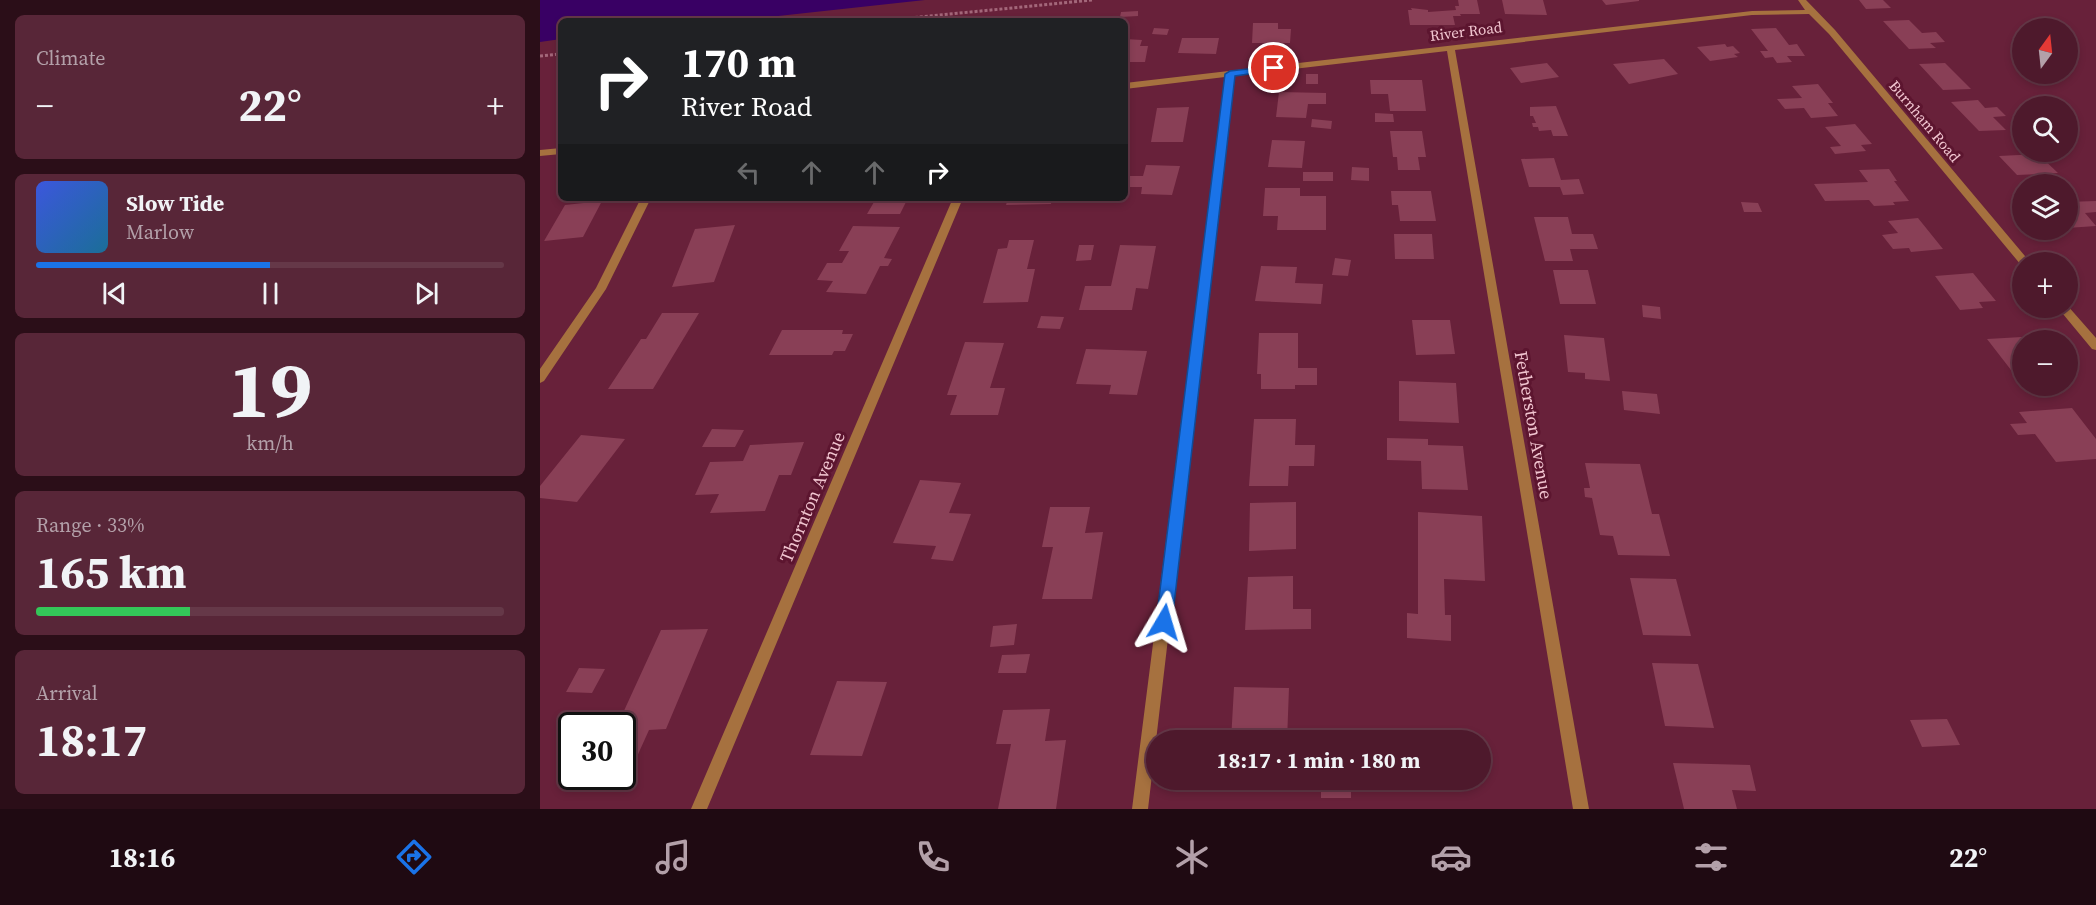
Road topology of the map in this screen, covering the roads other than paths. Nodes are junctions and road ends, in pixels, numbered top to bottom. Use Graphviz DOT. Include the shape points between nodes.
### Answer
graph roads {
  1 [pos="1802,0"];
  2 [pos="1811,12"];
  3 [pos="1450,48"];
  4 [pos="1230,74"];
  5 [pos="1128,86"];
  6 [pos="558,151"];
  7 [pos="540,153"];
  8 [pos="645,201"];
  9 [pos="957,201"];
  10 [pos="2017,252"];
  11 [pos="2072,318"];
  12 [pos="2096,346"];
  13 [pos="541,375"];
  14 [pos="699,809"];
  15 [pos="1140,809"];
  16 [pos="1581,809"];
  1 -- 2 [label="street, Burnham Road"];
  2 -- 3 [label="street, River Road" via="1752,13"];
  2 -- 10 [label="street, Burnham Road"];
  3 -- 4 [label="street, River Road"];
  3 -- 16 [label="street, Fetherston Avenue"];
  4 -- 5 [label="street, River Road"];
  4 -- 15 [label="street"];
  6 -- 7 [label="street"];
  8 -- 13 [label="street" via="601,289"];
  9 -- 14 [label="street, Thornton Avenue"];
  11 -- 12 [label="street"];
}
